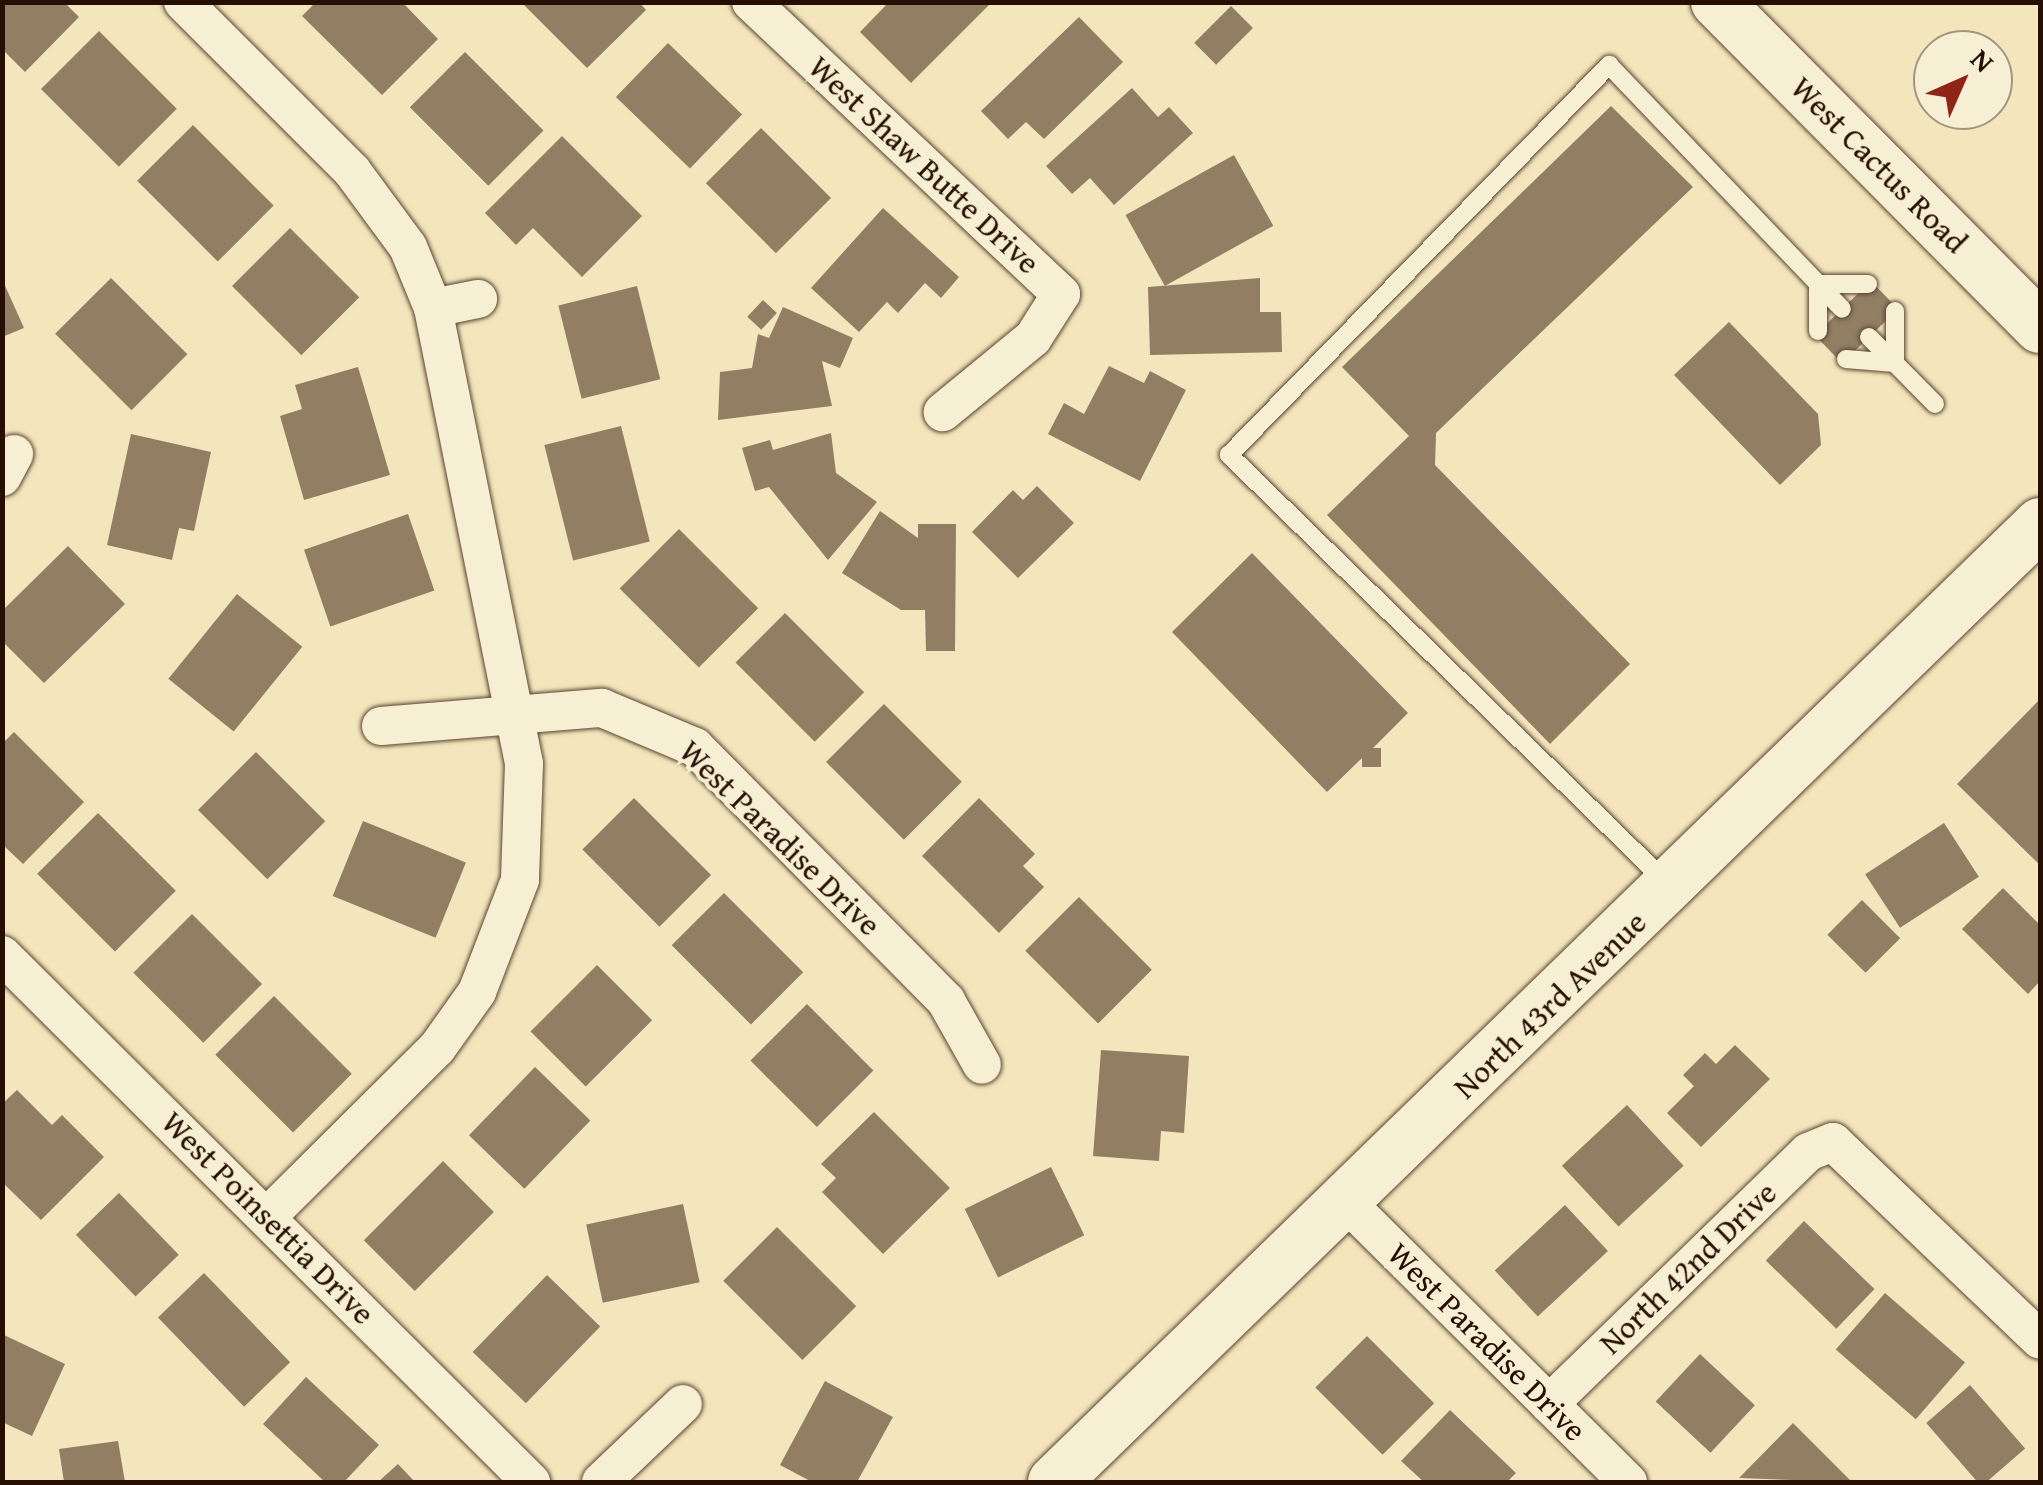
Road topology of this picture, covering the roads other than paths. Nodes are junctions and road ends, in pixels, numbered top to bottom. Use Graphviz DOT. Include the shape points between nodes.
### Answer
graph roads {
  1 [pos="183,2"];
  2 [pos="1717,2"];
  3 [pos="767,8"];
  4 [pos="1818,284"];
  5 [pos="1868,284"];
  6 [pos="478,299"];
  7 [pos="433,308"];
  8 [pos="1842,309"];
  9 [pos="1895,311"];
  10 [pos="2040,327"];
  11 [pos="1818,331"];
  12 [pos="1869,336"];
  13 [pos="1846,359"];
  14 [pos="1896,363"];
  15 [pos="1935,404"];
  16 [pos="942,412"];
  17 [pos="2040,524"];
  18 [pos="516,715"];
  19 [pos="381,726"];
  20 [pos="1672,888"];
  21 [pos="2,954"];
  22 [pos="982,1066"];
  23 [pos="1346,1200"];
  24 [pos="268,1216"];
  25 [pos="2040,1340"];
  26 [pos="683,1404"];
  27 [pos="1549,1404"];
  28 [pos="532,1482"];
  29 [pos="601,1482"];
  30 [pos="1054,1482"];
  31 [pos="1628,1482"];
  1 -- 7 [label="street" via="385,208"];
  2 -- 10 [label="main road, West Cactus Road"];
  3 -- 16 [label="street, West Shaw Butte Drive" via="1061,294 1033,338"];
  4 -- 5 [label="lane"];
  4 -- 8 [label="lane"];
  4 -- 11 [label="lane"];
  4 -- 20 [label="lane" via="1609,64 1228,455"];
  6 -- 7 [label="street"];
  7 -- 18 [label="street"];
  9 -- 14 [label="lane"];
  12 -- 14 [label="lane"];
  13 -- 14 [label="lane"];
  14 -- 15 [label="lane"];
  17 -- 20 [label="main road, North 43rd Avenue"];
  18 -- 19 [label="street, West Paradise Drive"];
  18 -- 22 [label="street, West Paradise Drive" via="602,708 694,747 946,1001"];
  18 -- 24 [label="street" via="526,822 520,880 477,992 437,1048"];
  20 -- 23 [label="main road, North 43rd Avenue"];
  21 -- 24 [label="street, West Poinsettia Drive"];
  23 -- 27 [label="street, West Paradise Drive"];
  23 -- 30 [label="main road, North 43rd Avenue"];
  24 -- 28 [label="street, West Poinsettia Drive"];
  25 -- 27 [label="street, North 42nd Drive" via="1833,1142 1808,1152"];
  26 -- 29 [label="street"];
  27 -- 31 [label="street, West Paradise Drive"];
}
